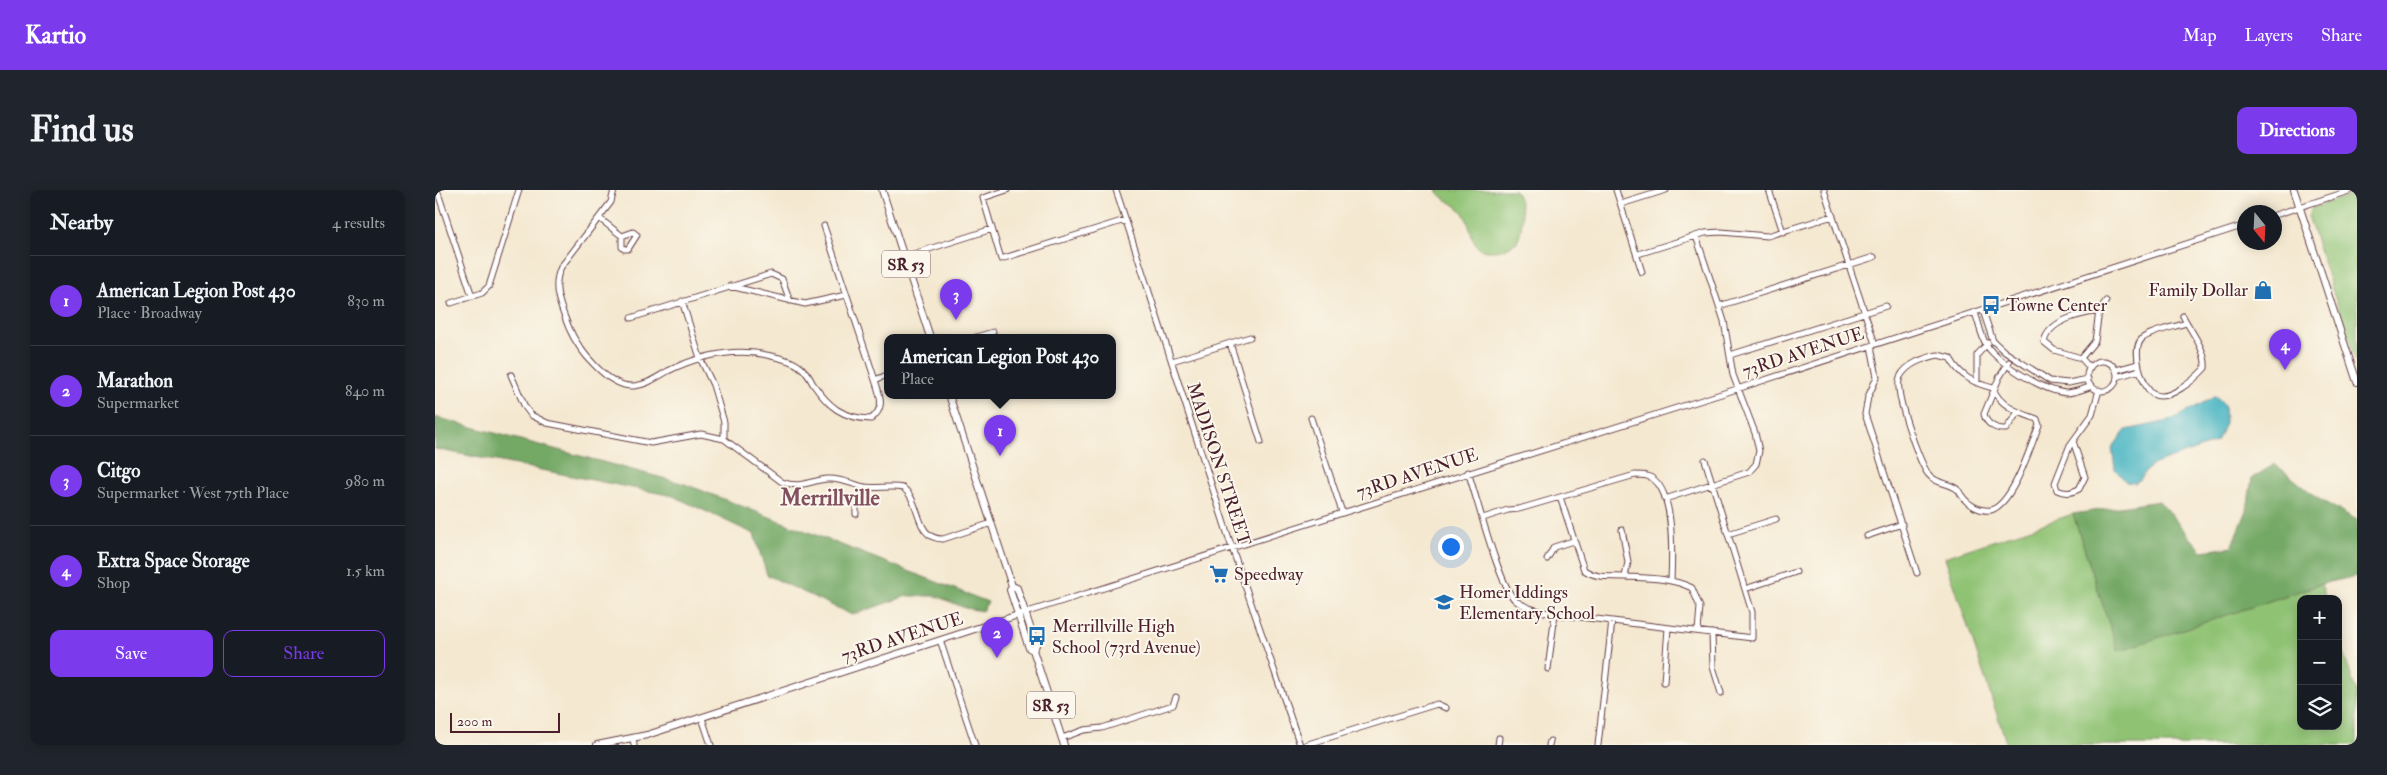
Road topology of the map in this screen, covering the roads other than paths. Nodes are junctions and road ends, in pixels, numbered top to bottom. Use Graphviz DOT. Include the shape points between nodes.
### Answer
graph roads {
  1 [pos="437,190"];
  2 [pos="519,190"];
  3 [pos="614,190"];
  4 [pos="882,190"];
  5 [pos="1007,190"];
  6 [pos="1116,190"];
  7 [pos="1616,190"];
  8 [pos="1666,190"];
  9 [pos="1769,190"];
  10 [pos="1824,190"];
  11 [pos="2294,190"];
  12 [pos="2351,190"];
  13 [pos="1621,204"];
  14 [pos="2300,207"];
  15 [pos="2282,213"];
  16 [pos="1833,216"];
  17 [pos="599,218"];
  18 [pos="1125,220"];
  19 [pos="824,226"];
  20 [pos="992,228"];
  21 [pos="2237,228"];
  22 [pos="1783,232"];
  23 [pos="622,236"];
  24 [pos="1695,236"];
  25 [pos="1638,254"];
  26 [pos="904,257"];
  27 [pos="1874,257"];
  28 [pos="1849,266"];
  29 [pos="1642,272"];
  30 [pos="729,286"];
  31 [pos="847,295"];
  32 [pos="472,296"];
  33 [pos="682,301"];
  34 [pos="790,301"];
  35 [pos="2106,301"];
  36 [pos="451,303"];
  37 [pos="1719,306"];
  38 [pos="1886,306"];
  39 [pos="1983,311"];
  40 [pos="2099,311"];
  41 [pos="1865,313"];
  42 [pos="1975,313"];
  43 [pos="2183,316"];
  44 [pos="631,318"];
  45 [pos="2187,323"];
  46 [pos="993,332"];
  47 [pos="930,334"];
  48 [pos="986,334"];
  49 [pos="1250,337"];
  50 [pos="1993,340"];
  51 [pos="1230,343"];
  52 [pos="1986,344"];
  53 [pos="1873,345"];
  54 [pos="1730,355"];
  55 [pos="2082,356"];
  56 [pos="2013,357"];
  57 [pos="701,358"];
  58 [pos="1172,361"];
  59 [pos="2008,364"];
  60 [pos="2138,364"];
  61 [pos="2092,366"];
  62 [pos="2116,370"];
  63 [pos="2140,370"];
  64 [pos="511,375"];
  65 [pos="884,376"];
  66 [pos="2117,377"];
  67 [pos="2088,379"];
  68 [pos="875,380"];
  69 [pos="1977,382"];
  70 [pos="2357,382"];
  71 [pos="2092,386"];
  72 [pos="1993,388"];
  73 [pos="1737,389"];
  74 [pos="2099,390"];
  75 [pos="950,399"];
  76 [pos="2019,412"];
  77 [pos="1311,418"];
  78 [pos="724,439"];
  79 [pos="2073,441"];
  80 [pos="1261,442"];
  81 [pos="1705,460"];
  82 [pos="1468,472"];
  83 [pos="1712,484"];
  84 [pos="865,487"];
  85 [pos="1560,497"];
  86 [pos="1665,499"];
  87 [pos="1342,512"];
  88 [pos="856,514"];
  89 [pos="1483,518"];
  90 [pos="1777,519"];
  91 [pos="992,524"];
  92 [pos="1901,524"];
  93 [pos="1622,530"];
  94 [pos="1728,534"];
  95 [pos="1867,536"];
  96 [pos="1573,541"];
  97 [pos="1232,548"];
  98 [pos="1547,559"];
  99 [pos="1796,572"];
  100 [pos="1917,573"];
  101 [pos="1625,576"];
  102 [pos="1671,581"];
  103 [pos="1745,589"];
  104 [pos="1021,613"];
  105 [pos="1555,614"];
  106 [pos="1612,621"];
  107 [pos="1668,628"];
  108 [pos="1698,631"];
  109 [pos="1712,633"];
  110 [pos="940,640"];
  111 [pos="1548,669"];
  112 [pos="1664,682"];
  113 [pos="1721,693"];
  114 [pos="1176,696"];
  115 [pos="1446,708"];
  116 [pos="702,718"];
  117 [pos="1062,738"];
  118 [pos="1499,738"];
  119 [pos="633,742"];
  120 [pos="597,745"];
  121 [pos="711,745"];
  122 [pos="975,745"];
  123 [pos="1064,745"];
  124 [pos="1300,745"];
  125 [pos="1305,745"];
  126 [pos="1497,745"];
  127 [pos="1598,745"];
  1 -- 32 [label="street"];
  2 -- 32 [label="street" via="489,286"];
  3 -- 17 [label="street" via="611,202"];
  4 -- 26 [label="main road, SR 53"];
  5 -- 20 [label="street" via="983,198"];
  6 -- 18 [label="street, MADISON STREET"];
  7 -- 13 [label="street"];
  8 -- 13 [label="street"];
  9 -- 22 [label="street"];
  10 -- 16 [label="street"];
  11 -- 14 [label="main road"];
  12 -- 14 [label="street"];
  13 -- 25 [label="street"];
  14 -- 15 [label="street"];
  14 -- 70 [label="main road"];
  16 -- 22 [label="street"];
  16 -- 28 [label="street"];
  17 -- 23 [label="street"];
  17 -- 57 [label="street" via="561,267 556,279 557,296 583,354 617,383 631,386"];
  18 -- 20 [label="street" via="1001,259"];
  18 -- 58 [label="street, MADISON STREET"];
  19 -- 31 [label="street"];
  20 -- 26 [label="street"];
  21 -- 39 [label="street, 73RD AVENUE"];
  22 -- 24 [label="street" via="1762,236 1717,231"];
  24 -- 25 [label="street"];
  24 -- 37 [label="street"];
  25 -- 29 [label="street"];
  26 -- 47 [label="main road, SR 53"];
  27 -- 28 [label="street"];
  28 -- 37 [label="street"];
  28 -- 41 [label="street"];
  30 -- 33 [label="street"];
  30 -- 34 [label="street"];
  30 -- 34 [label="street" via="771,274 782,279"];
  31 -- 34 [label="street" via="805,304"];
  31 -- 68 [label="street"];
  32 -- 36 [label="street"];
  33 -- 44 [label="street"];
  33 -- 57 [label="street"];
  35 -- 40 [label="street"];
  37 -- 54 [label="street"];
  38 -- 41 [label="street"];
  39 -- 42 [label="street, 73RD AVENUE"];
  39 -- 50 [label="street"];
  40 -- 55 [label="street" via="2095,341"];
  40 -- 55 [label="street" via="2065,321 2046,334 2043,342 2047,347"];
  41 -- 53 [label="street"];
  41 -- 54 [label="street"];
  42 -- 52 [label="street"];
  42 -- 53 [label="street, 73RD AVENUE"];
  43 -- 45 [label="street"];
  45 -- 60 [label="street" via="2141,338 2137,345"];
  45 -- 63 [label="street" via="2205,362 2205,368 2199,374 2180,390 2160,396 2150,392"];
  46 -- 48 [label="street"];
  49 -- 51 [label="street"];
  50 -- 52 [label="street"];
  50 -- 56 [label="street"];
  51 -- 58 [label="street"];
  51 -- 80 [label="street"];
  52 -- 59 [label="street"];
  52 -- 69 [label="street" via="1977,355"];
  53 -- 73 [label="street, 73RD AVENUE"];
  53 -- 92 [label="street" via="1877,377 1865,414"];
  54 -- 73 [label="street"];
  55 -- 61 [label="street"];
  56 -- 59 [label="street"];
  56 -- 67 [label="street" via="2051,380 2068,383"];
  57 -- 68 [label="street" via="737,350 784,359 799,366 826,402 843,414 860,418 871,419 879,413 882,402"];
  57 -- 78 [label="street" via="713,385"];
  58 -- 97 [label="street, MADISON STREET"];
  59 -- 71 [label="street" via="2046,388 2068,393"];
  59 -- 72 [label="street"];
  60 -- 62 [label="street"];
  60 -- 63 [label="street"];
  61 -- 62 [label="street" via="2106,362"];
  61 -- 67 [label="street"];
  62 -- 66 [label="street"];
  63 -- 66 [label="street"];
  64 -- 78 [label="street" via="525,408 547,423 651,443 701,434"];
  65 -- 68 [label="street"];
  66 -- 74 [label="street" via="2111,388"];
  67 -- 71 [label="street"];
  69 -- 72 [label="street"];
  69 -- 76 [label="street" via="1971,382 1959,372 1950,358 1938,355 1919,360 1900,377 1898,388 1906,420 1928,474 1937,483 1958,490 1968,504 1976,508 1993,510 2003,502 2019,477 2039,425 2037,419"];
  71 -- 74 [label="street"];
  72 -- 76 [label="street" via="2002,402"];
  72 -- 76 [label="street" via="1984,414 1991,425 2006,429"];
  73 -- 82 [label="street, 73RD AVENUE"];
  73 -- 83 [label="street" via="1755,433 1759,452 1756,464 1749,472"];
  74 -- 79 [label="street" via="2092,415"];
  75 -- 91 [label="main road, SR 53"];
  77 -- 87 [label="street"];
  78 -- 84 [label="street" via="782,482 802,486 827,479"];
  79 -- 79 [label="street" via="2055,483 2057,490 2063,493 2079,489 2085,478"];
  81 -- 83 [label="street"];
  82 -- 87 [label="street, 73RD AVENUE"];
  82 -- 89 [label="street"];
  83 -- 86 [label="street"];
  83 -- 94 [label="street"];
  84 -- 88 [label="street" via="856,506"];
  84 -- 91 [label="street" via="903,488 912,499 925,532 936,539"];
  85 -- 86 [label="street" via="1635,475 1648,476 1658,484"];
  85 -- 89 [label="street"];
  85 -- 96 [label="street"];
  86 -- 102 [label="street" via="1671,523"];
  87 -- 97 [label="street, 73RD AVENUE"];
  89 -- 105 [label="street" via="1508,591 1525,606"];
  90 -- 94 [label="street"];
  91 -- 104 [label="main road, SR 53" via="1012,586 1010,590"];
  92 -- 95 [label="street"];
  92 -- 100 [label="street"];
  93 -- 101 [label="street" via="1628,562"];
  94 -- 103 [label="street"];
  96 -- 98 [label="street" via="1554,547"];
  96 -- 101 [label="street" via="1583,570 1594,577"];
  97 -- 104 [label="street, 73RD AVENUE"];
  97 -- 124 [label="street, MADISON STREET"];
  99 -- 103 [label="street"];
  101 -- 102 [label="street"];
  102 -- 108 [label="street" via="1692,588 1700,607"];
  103 -- 109 [label="street" via="1752,612 1752,638"];
  104 -- 110 [label="main road, 73RD AVENUE"];
  104 -- 117 [label="main road, SR 53" via="1029,648 1033,650"];
  105 -- 106 [label="street"];
  105 -- 111 [label="street"];
  106 -- 107 [label="street"];
  106 -- 127 [label="street"];
  107 -- 108 [label="street"];
  107 -- 112 [label="street"];
  108 -- 109 [label="street"];
  109 -- 113 [label="street" via="1713,667"];
  110 -- 116 [label="main road, 73RD AVENUE"];
  110 -- 122 [label="street"];
  114 -- 117 [label="street" via="1173,705"];
  115 -- 125 [label="street" via="1437,704"];
  116 -- 119 [label="main road, 73RD AVENUE"];
  116 -- 121 [label="street"];
  117 -- 123 [label="main road, SR 53"];
  118 -- 126 [label="street"];
  119 -- 120 [label="main road, 73RD AVENUE"];
}
